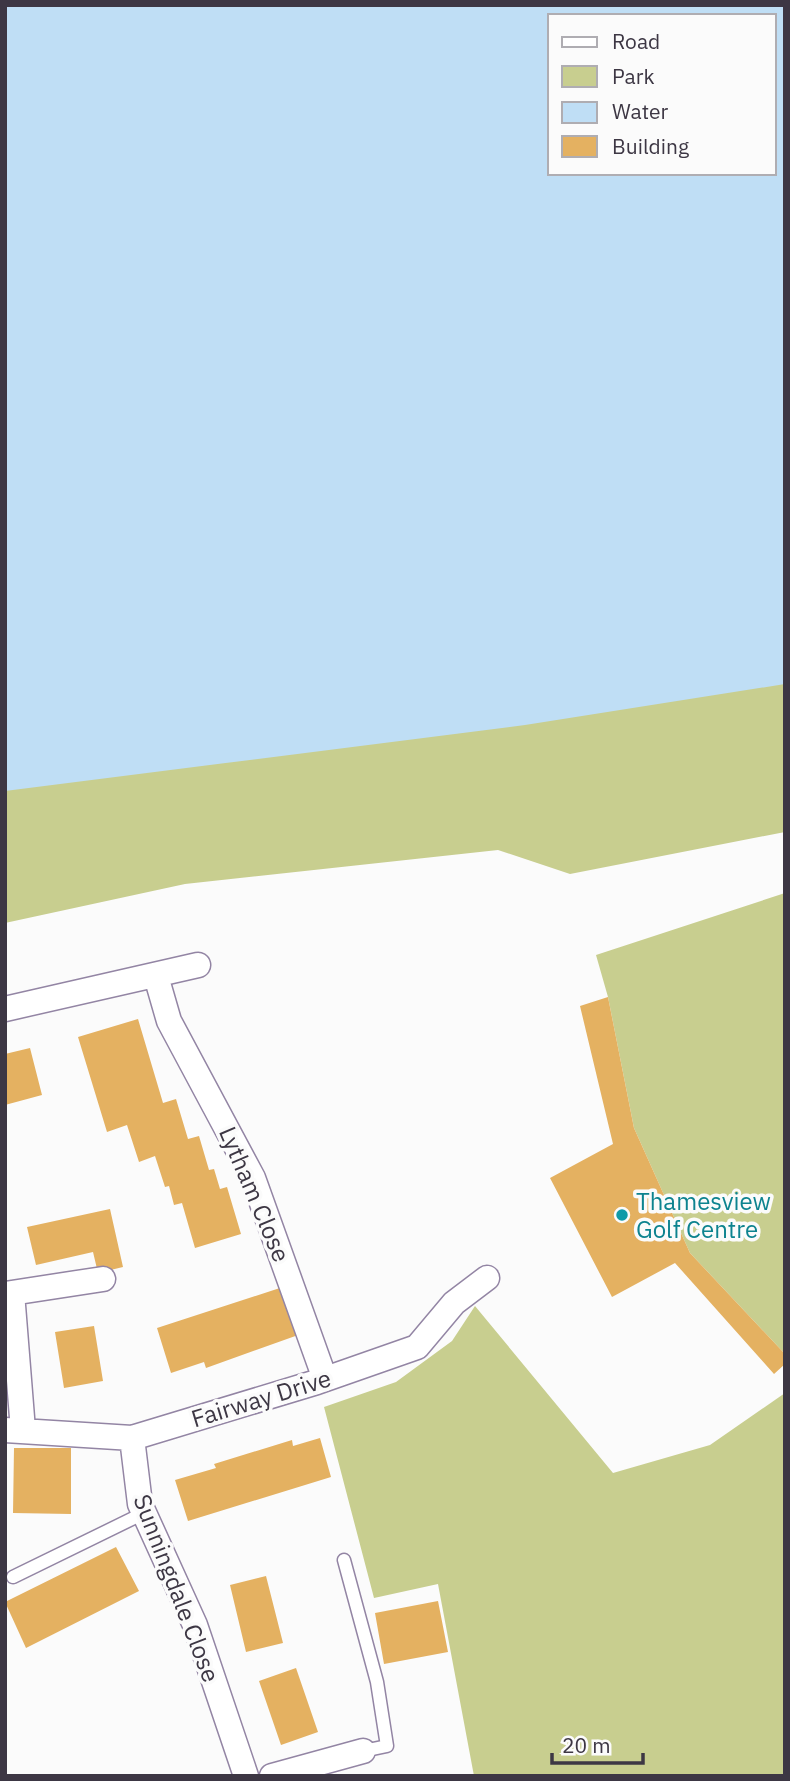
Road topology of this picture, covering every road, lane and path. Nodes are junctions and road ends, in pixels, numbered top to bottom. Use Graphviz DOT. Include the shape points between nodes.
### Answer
graph roads {
  1 [pos="198,965"];
  2 [pos="156,976"];
  3 [pos="5,1009"];
  4 [pos="487,1278"];
  5 [pos="103,1279"];
  6 [pos="9,1293"];
  7 [pos="325,1379"];
  8 [pos="14,1430"];
  9 [pos="132,1438"];
  10 [pos="144,1513"];
  11 [pos="344,1560"];
  12 [pos="13,1577"];
  13 [pos="363,1751"];
  14 [pos="246,1776"];
  15 [pos="272,1776"];
  1 -- 2 [label="street"];
  2 -- 3 [label="street"];
  2 -- 7 [label="street, Lytham Close" via="169,1021 253,1178"];
  4 -- 7 [label="street, Fairway Drive" via="454,1303 417,1347"];
  5 -- 6 [label="street"];
  6 -- 8 [label="street"];
  7 -- 9 [label="street, Fairway Drive"];
  8 -- 9 [label="street, Fairway Drive"];
  9 -- 10 [label="street, Sunningdale Close"];
  10 -- 12 [label="lane"];
  10 -- 14 [label="street, Sunningdale Close" via="195,1625"];
  11 -- 13 [label="lane" via="377,1682 387,1746"];
  13 -- 15 [label="street"];
}
